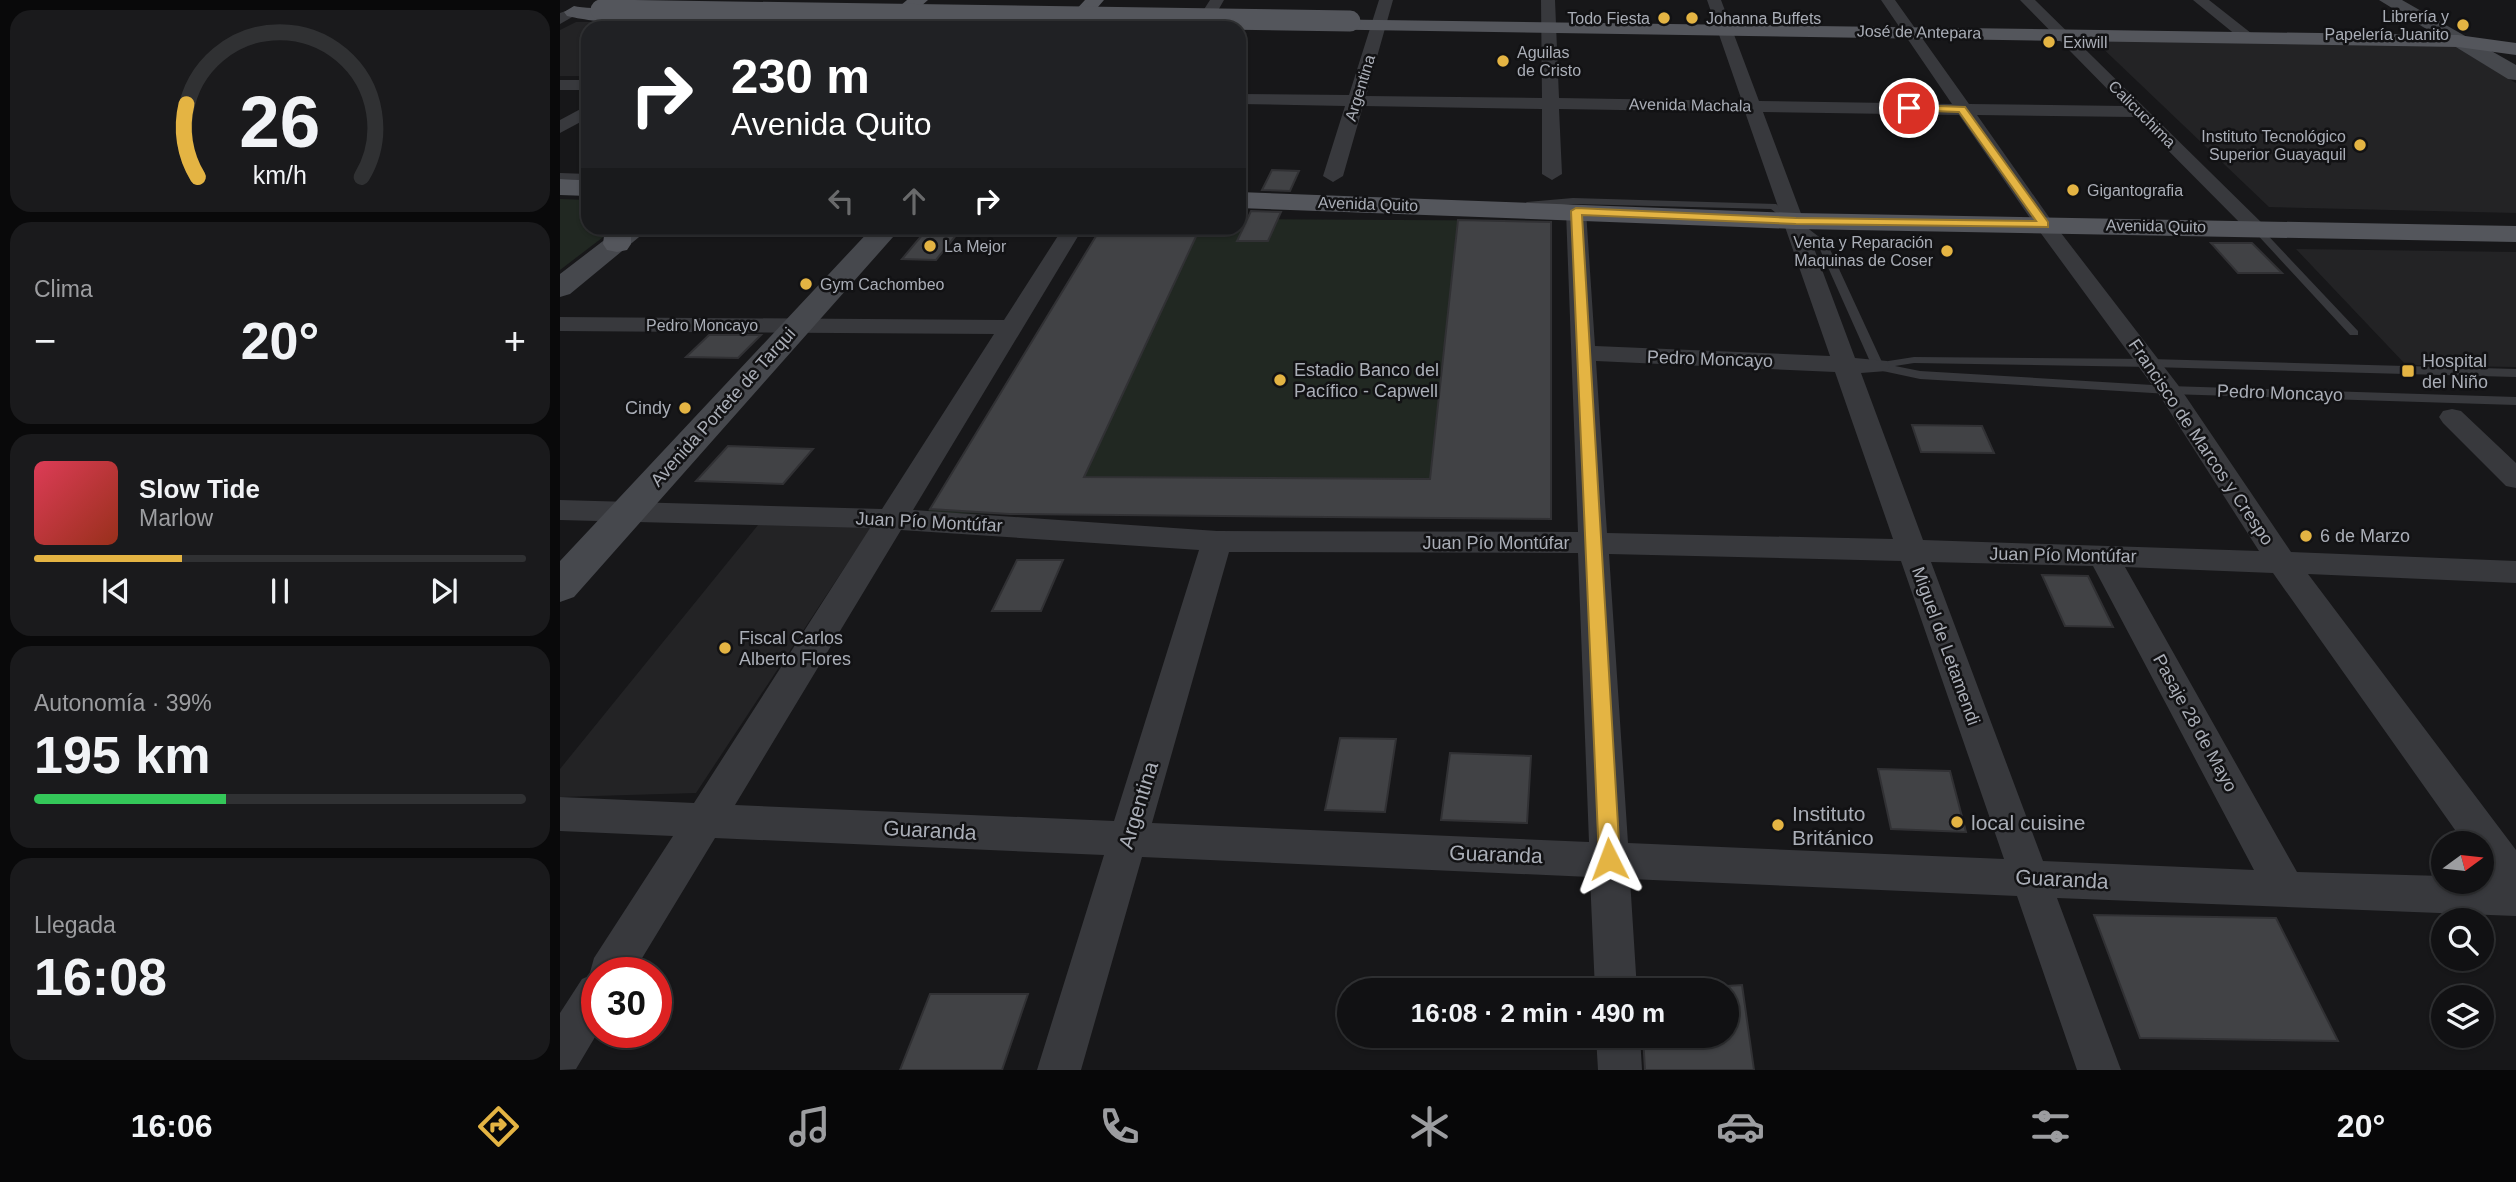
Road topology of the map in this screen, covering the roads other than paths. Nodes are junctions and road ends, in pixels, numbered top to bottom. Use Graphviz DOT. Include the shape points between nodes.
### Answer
graph roads {
  1 [pos="919,0"];
  2 [pos="1095,0"];
  3 [pos="1217,0"];
  4 [pos="1386,0"];
  5 [pos="1548,0"];
  6 [pos="1714,0"];
  7 [pos="1888,0"];
  8 [pos="2027,0"];
  9 [pos="2200,0"];
  10 [pos="2388,0"];
  11 [pos="748,7"];
  12 [pos="580,10"];
  13 [pos="727,21"];
  14 [pos="871,21"];
  15 [pos="892,21"];
  16 [pos="1076,21"];
  17 [pos="1204,21"];
  18 [pos="1380,24"];
  19 [pos="1246,25"];
  20 [pos="1548,26"];
  21 [pos="1725,29"];
  22 [pos="1912,32"];
  23 [pos="2063,34"];
  24 [pos="2248,37"];
  25 [pos="2458,41"];
  26 [pos="2516,49"];
  27 [pos="2516,74"];
  28 [pos="560,85"];
  29 [pos="581,85"];
  30 [pos="1246,99"];
  31 [pos="1356,100"];
  32 [pos="1552,102"];
  33 [pos="1751,106"];
  34 [pos="1962,109"];
  35 [pos="2140,112"];
  36 [pos="581,114"];
  37 [pos="560,128"];
  38 [pos="1552,174"];
  39 [pos="560,176"];
  40 [pos="1333,176"];
  41 [pos="560,187"];
  42 [pos="581,190"];
  43 [pos="581,191"];
  44 [pos="1246,200"];
  45 [pos="1494,208"];
  46 [pos="1576,211"];
  47 [pos="1796,221"];
  48 [pos="2044,225"];
  49 [pos="2256,228"];
  50 [pos="2516,234"];
  51 [pos="622,235"];
  52 [pos="881,235"];
  53 [pos="1069,235"];
  54 [pos="560,288"];
  55 [pos="560,324"];
  56 [pos="798,326"];
  57 [pos="1011,327"];
  58 [pos="2354,332"];
  59 [pos="1583,353"];
  60 [pos="2150,363"];
  61 [pos="1847,365"];
  62 [pos="1878,366"];
  63 [pos="2516,373"];
  64 [pos="2169,390"];
  65 [pos="2516,401"];
  66 [pos="2452,417"];
  67 [pos="2516,479"];
  68 [pos="560,510"];
  69 [pos="630,511"];
  70 [pos="891,519"];
  71 [pos="1217,541"];
  72 [pos="1593,543"];
  73 [pos="1912,552"];
  74 [pos="2103,555"];
  75 [pos="2282,562"];
  76 [pos="2516,572"];
  77 [pos="560,587"];
  78 [pos="560,814"];
  79 [pos="706,818"];
  80 [pos="1128,840"];
  81 [pos="1609,859"];
  82 [pos="2030,877"];
  83 [pos="2516,882"];
  84 [pos="2286,890"];
  85 [pos="2516,897"];
  86 [pos="620,957"];
  87 [pos="1615,978"];
  88 [pos="581,1019"];
  89 [pos="1619,1048"];
  90 [pos="560,1053"];
  91 [pos="1059,1070"];
  92 [pos="1620,1070"];
  93 [pos="2099,1070"];
  1 -- 15 [label="main road"];
  2 -- 16 [label="main road"];
  3 -- 17 [label="street"];
  4 -- 18 [label="street, Argentina"];
  5 -- 20 [label="street"];
  6 -- 21 [label="street, Miguel de Letamendi"];
  7 -- 22 [label="street, Francisco de Marcos y Crespo"];
  8 -- 23 [label="street, Calicuchima"];
  9 -- 24 [label="street"];
  10 -- 25 [label="street"];
  11 -- 12 [label="main road, José de Antepara" via="592,16"];
  11 -- 13 [label="street"];
  11 -- 14 [label="main road, José de Antepara"];
  12 -- 18 [label="main road, José de Antepara, bridge"];
  18 -- 19 [label="main road, José de Antepara"];
  18 -- 20 [label="main road, José de Antepara"];
  18 -- 31 [label="street, Argentina"];
  20 -- 21 [label="main road, José de Antepara"];
  20 -- 32 [label="street"];
  21 -- 22 [label="main road, José de Antepara"];
  21 -- 33 [label="street, Miguel de Letamendi"];
  22 -- 23 [label="main road, José de Antepara"];
  22 -- 34 [label="street, Francisco de Marcos y Crespo"];
  23 -- 24 [label="main road, José de Antepara"];
  23 -- 35 [label="street, Calicuchima"];
  24 -- 25 [label="main road, José de Antepara"];
  25 -- 26 [label="main road"];
  25 -- 27 [label="street"];
  28 -- 29 [label="street"];
  30 -- 31 [label="street, Avenida Machala"];
  31 -- 32 [label="street, Avenida Machala"];
  31 -- 40 [label="street, Argentina"];
  32 -- 33 [label="street, Avenida Machala"];
  32 -- 38 [label="street"];
  33 -- 34 [label="street, Avenida Machala"];
  33 -- 47 [label="street, Miguel de Letamendi"];
  34 -- 35 [label="street, Avenida Machala"];
  34 -- 48 [label="street, Francisco de Marcos y Crespo"];
  35 -- 49 [label="street, Calicuchima"];
  36 -- 37 [label="street"];
  39 -- 42 [label="lane"];
  41 -- 43 [label="main road"];
  44 -- 45 [label="main road, Avenida Quito"];
  45 -- 46 [label="main road, Avenida Quito"];
  45 -- 47 [label="lane, Avenida Quito" via="1573,201 1773,206"];
  46 -- 47 [label="main road, Avenida Quito"];
  46 -- 59 [label="street"];
  47 -- 48 [label="main road, Avenida Quito"];
  47 -- 61 [label="street, Miguel de Letamendi"];
  47 -- 62 [label="lane, Miguel de Letamendi" via="1822,243"];
  48 -- 49 [label="main road, Avenida Quito"];
  48 -- 60 [label="street, Francisco de Marcos y Crespo"];
  49 -- 50 [label="main road, Avenida Quito"];
  49 -- 58 [label="lane"];
  51 -- 54 [label="street"];
  52 -- 56 [label="street, Avenida Portete de Tarqui"];
  53 -- 57 [label="street"];
  55 -- 56 [label="street, Pedro Moncayo"];
  56 -- 57 [label="street, Pedro Moncayo"];
  56 -- 69 [label="street, Avenida Portete de Tarqui"];
  57 -- 70 [label="street"];
  59 -- 61 [label="street, Pedro Moncayo"];
  59 -- 72 [label="street"];
  60 -- 62 [label="lane, Pedro Moncayo" via="1914,360"];
  60 -- 63 [label="lane, Pedro Moncayo"];
  60 -- 64 [label="street, Francisco de Marcos y Crespo"];
  61 -- 62 [label="street, Pedro Moncayo"];
  61 -- 73 [label="street, Miguel de Letamendi"];
  62 -- 64 [label="lane, Pedro Moncayo" via="1920,375"];
  64 -- 65 [label="lane, Pedro Moncayo"];
  64 -- 75 [label="street, Francisco de Marcos y Crespo"];
  66 -- 67 [label="street"];
  68 -- 69 [label="street, Juan Pío Montúfar"];
  69 -- 70 [label="street, Juan Pío Montúfar"];
  69 -- 77 [label="street, Avenida Portete de Tarqui"];
  70 -- 71 [label="street, Juan Pío Montúfar"];
  70 -- 79 [label="street"];
  71 -- 72 [label="street, Juan Pío Montúfar"];
  71 -- 80 [label="street, Argentina"];
  72 -- 73 [label="street, Juan Pío Montúfar"];
  72 -- 81 [label="street"];
  73 -- 74 [label="street, Juan Pío Montúfar"];
  73 -- 82 [label="street, Miguel de Letamendi"];
  74 -- 75 [label="street, Juan Pío Montúfar"];
  74 -- 84 [label="street, Pasaje 28 de Mayo"];
  75 -- 76 [label="street, Juan Pío Montúfar"];
  75 -- 83 [label="street, Francisco de Marcos y Crespo"];
  78 -- 79 [label="street, Guaranda"];
  79 -- 80 [label="street, Guaranda"];
  79 -- 86 [label="street"];
  80 -- 81 [label="street, Guaranda"];
  80 -- 91 [label="street, Argentina"];
  81 -- 82 [label="street, Guaranda"];
  81 -- 87 [label="street"];
  82 -- 84 [label="street, Guaranda"];
  82 -- 93 [label="street, Miguel de Letamendi"];
  84 -- 85 [label="street, Guaranda"];
  88 -- 90 [label="street"];
  89 -- 92 [label="street"];
}
